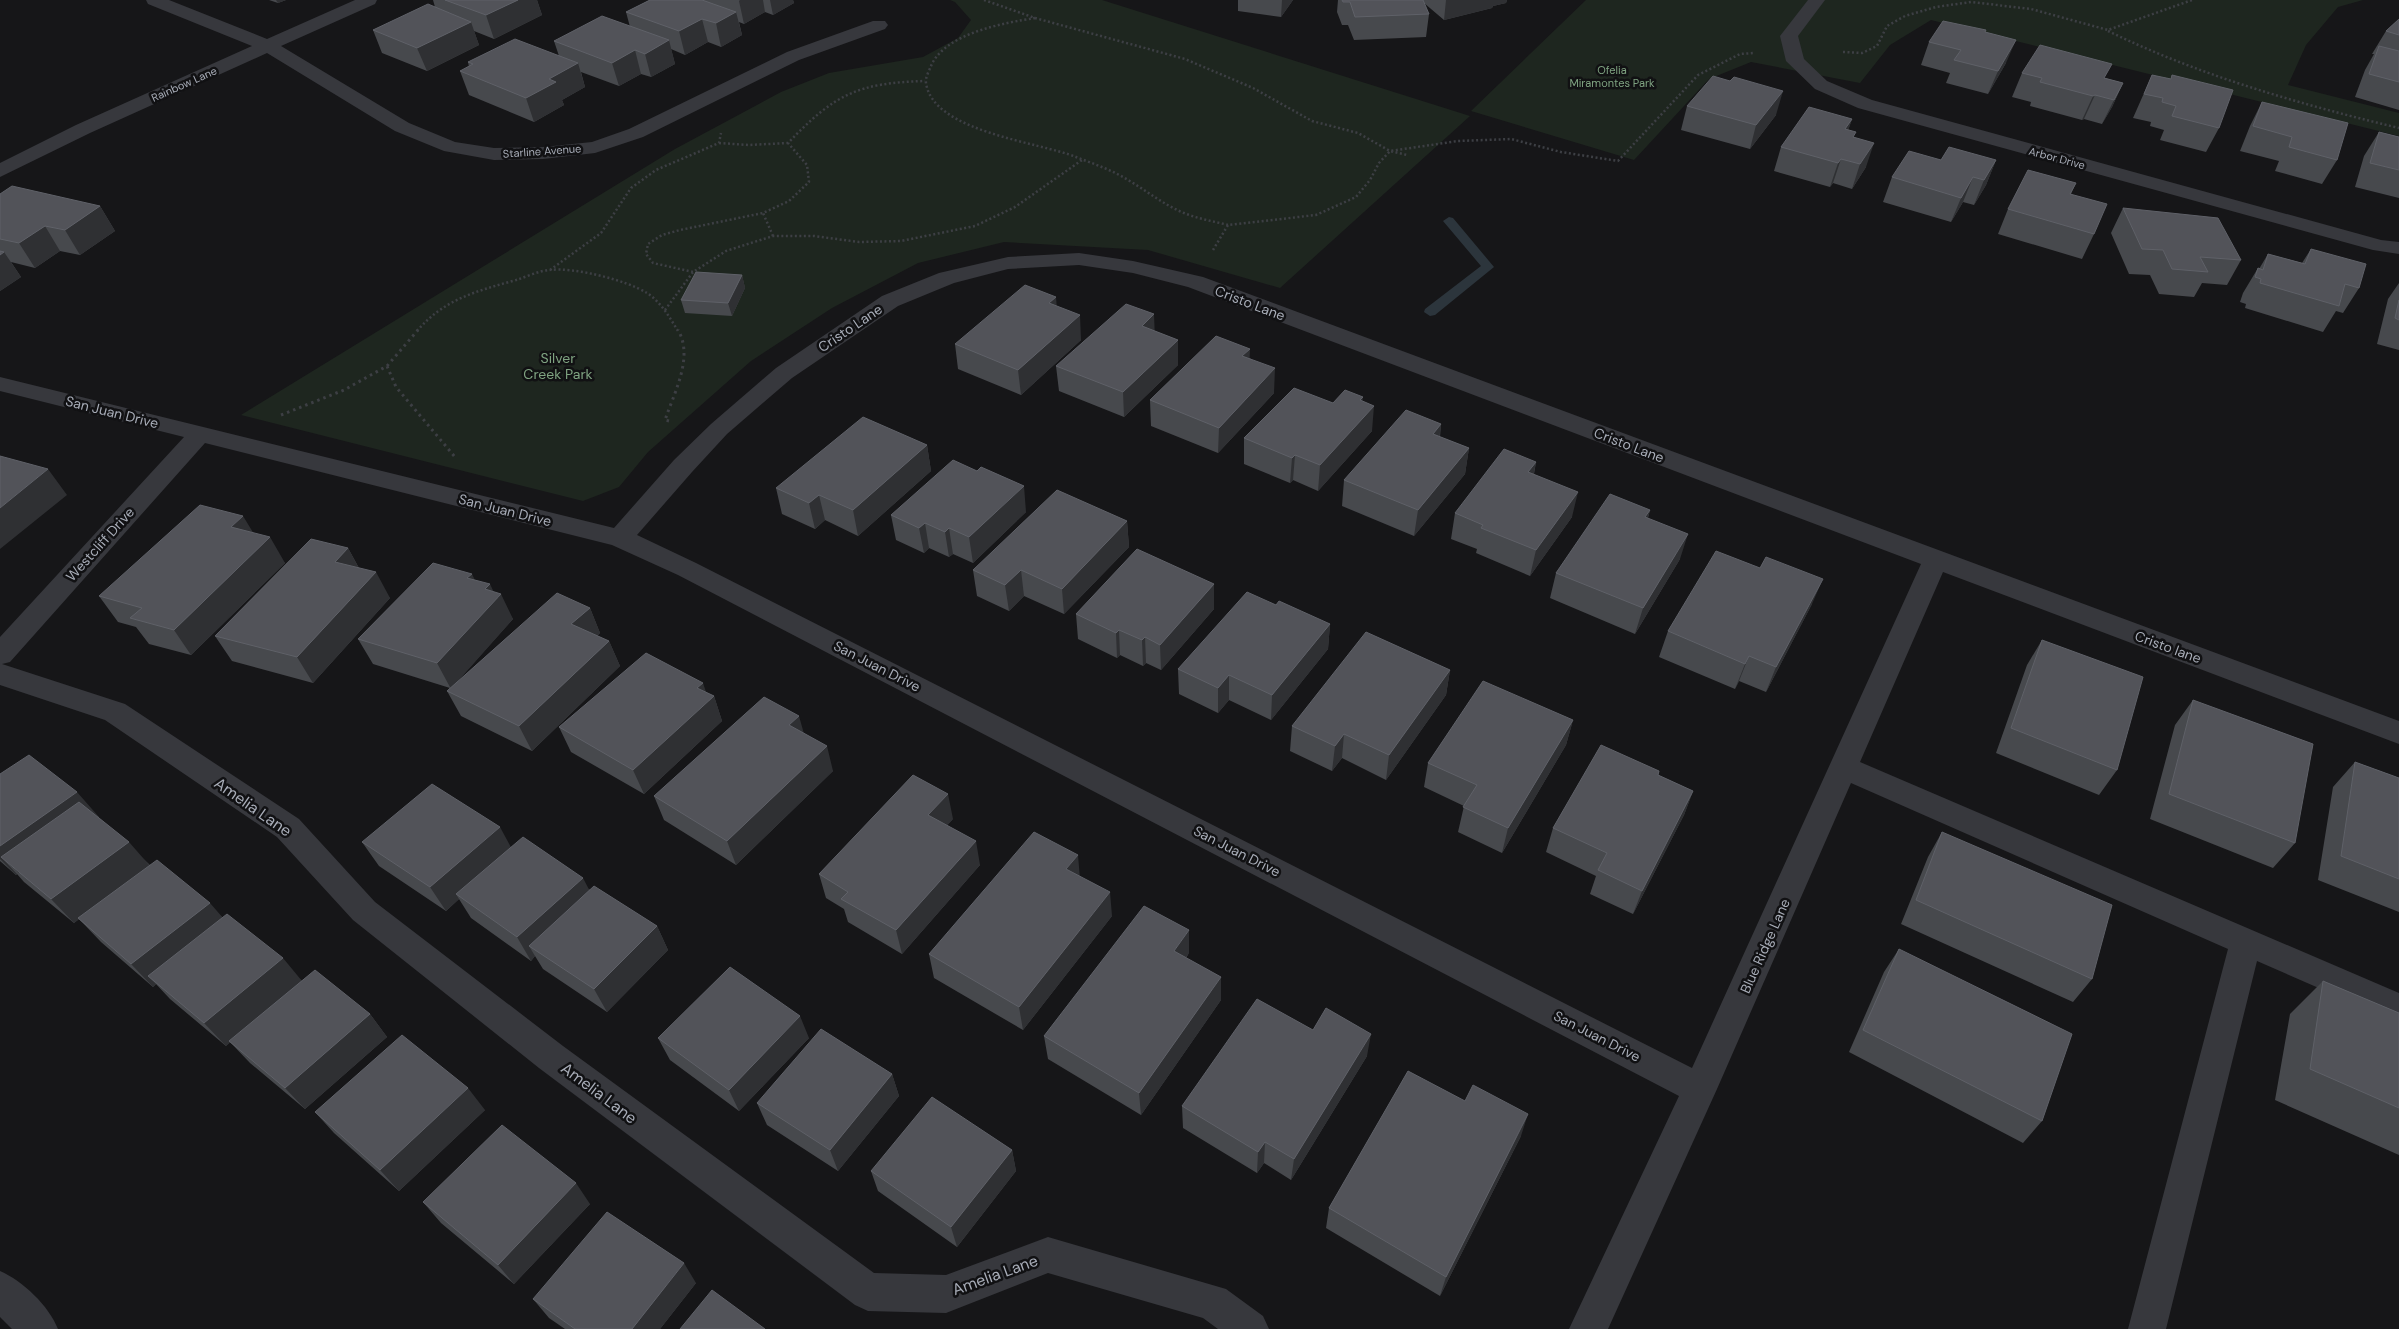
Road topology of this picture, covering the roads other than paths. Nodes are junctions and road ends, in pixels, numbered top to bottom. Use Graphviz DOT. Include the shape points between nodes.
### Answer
graph roads {
  1 [pos="154,0"];
  2 [pos="369,0"];
  3 [pos="1817,0"];
  4 [pos="879,25"];
  5 [pos="268,46"];
  6 [pos="0,171"];
  7 [pos="2399,248"];
  8 [pos="0,384"];
  9 [pos="200,434"];
  10 [pos="620,538"];
  11 [pos="1936,560"];
  12 [pos="0,655"];
  13 [pos="0,674"];
  14 [pos="2399,733"];
  15 [pos="1845,768"];
  16 [pos="2246,942"];
  17 [pos="2399,1008"];
  18 [pos="1700,1088"];
  19 [pos="0,1290"];
  20 [pos="39,1329"];
  21 [pos="1250,1329"];
  22 [pos="1588,1329"];
  23 [pos="2146,1329"];
  1 -- 5 [label="street, Starline Avenue"];
  2 -- 5 [label="street, Rainbow Lane"];
  3 -- 7 [label="street, Arbor Drive" via="1789,36 1796,61 1821,85 1865,104 2380,246"];
  4 -- 5 [label="street, Starline Avenue" via="792,56 636,133 595,146 494,154 451,147 402,127"];
  5 -- 6 [label="street, Rainbow Lane" via="83,129"];
  8 -- 9 [label="street, San Juan Drive"];
  9 -- 10 [label="street, San Juan Drive"];
  9 -- 12 [label="street, Westcliff Drive"];
  10 -- 11 [label="street, Cristo Lane" via="719,429 784,373 890,301 947,278 1008,263 1079,259 1133,267 1185,280"];
  10 -- 18 [label="street, San Juan Drive" via="686,568"];
  11 -- 14 [label="street, Cristo lane"];
  11 -- 15 [label="street, Blue Ridge Lane"];
  13 -- 21 [label="street, Amelia Lane" via="115,712 288,828 364,910 551,1057 868,1292 946,1294 1048,1256 1212,1302"];
  15 -- 16 [label="street"];
  15 -- 18 [label="street, Blue Ridge Lane"];
  16 -- 17 [label="street"];
  16 -- 23 [label="street"];
  18 -- 22 [label="street, Blue Ridge Lane"];
  19 -- 20 [label="street"];
}
